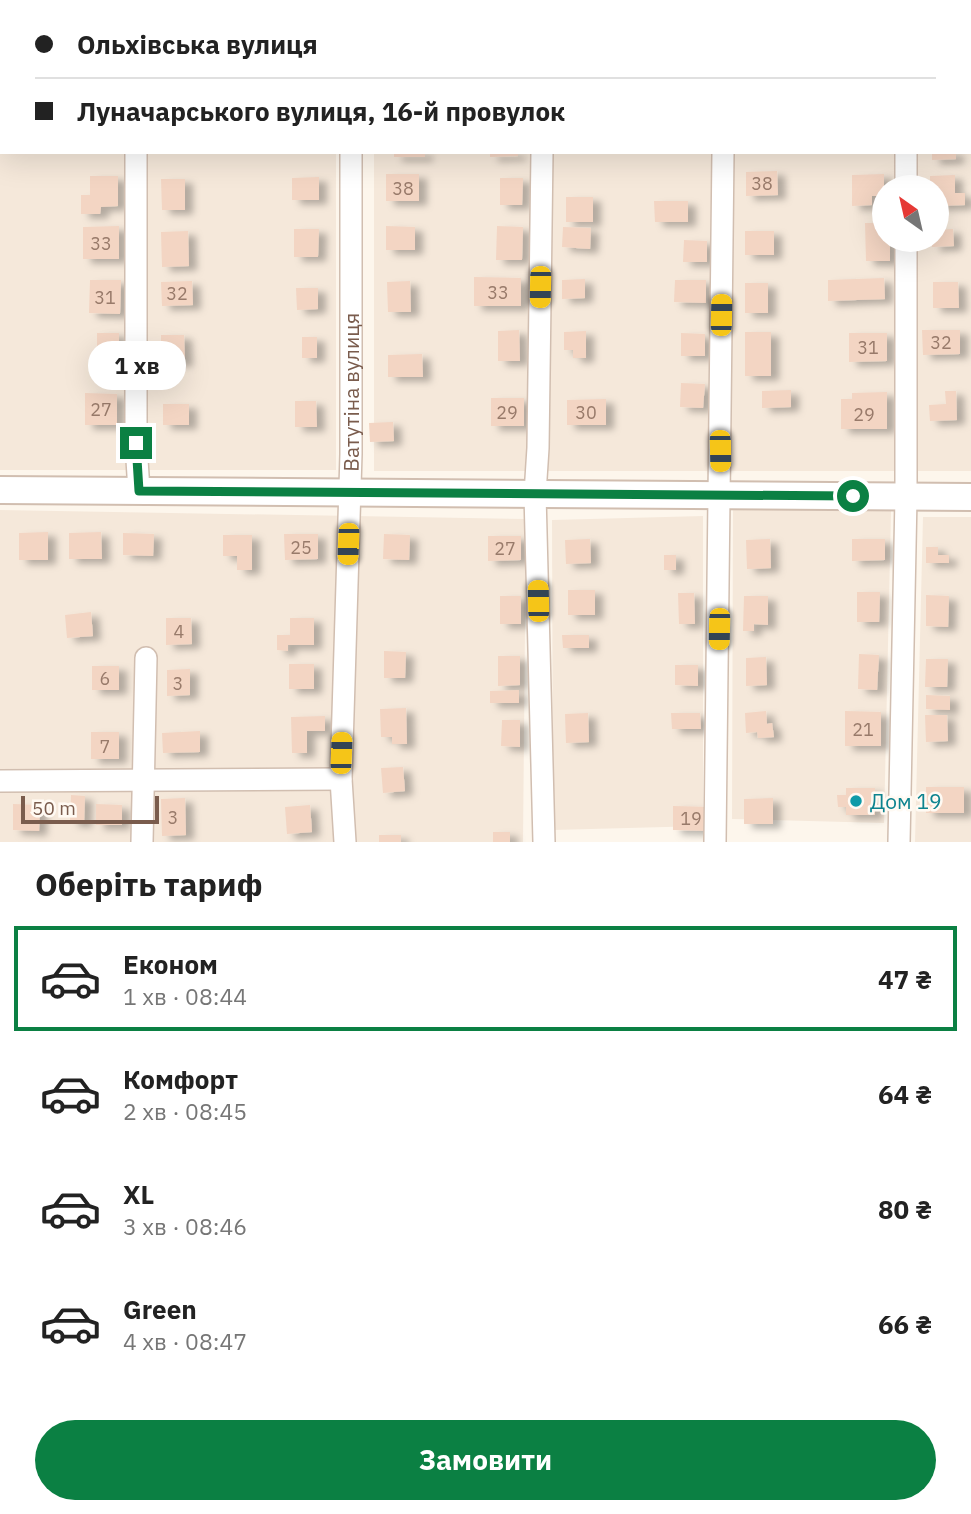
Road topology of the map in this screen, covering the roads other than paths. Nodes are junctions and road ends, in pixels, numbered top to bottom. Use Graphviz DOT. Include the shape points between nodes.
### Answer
graph roads {
  1 [pos="136,154"];
  2 [pos="351,154"];
  3 [pos="542,154"];
  4 [pos="723,154"];
  5 [pos="906,154"];
  6 [pos="906,175"];
  7 [pos="906,252"];
  8 [pos="0,490"];
  9 [pos="139,491"];
  10 [pos="350,492"];
  11 [pos="535,494"];
  12 [pos="721,495"];
  13 [pos="906,497"];
  14 [pos="971,497"];
  15 [pos="146,658"];
  16 [pos="341,779"];
  17 [pos="143,780"];
  18 [pos="0,781"];
  19 [pos="142,842"];
  20 [pos="345,842"];
  21 [pos="544,842"];
  22 [pos="715,842"];
  23 [pos="899,842"];
  1 -- 9 [label="street"];
  2 -- 10 [label="street, Ватутіна вулиця"];
  3 -- 11 [label="street"];
  4 -- 12 [label="street"];
  5 -- 6 [label="street"];
  7 -- 13 [label="street"];
  8 -- 9 [label="street"];
  9 -- 10 [label="street"];
  10 -- 11 [label="street"];
  10 -- 16 [label="street, Ватутіна вулиця"];
  11 -- 12 [label="street"];
  11 -- 21 [label="street"];
  12 -- 13 [label="street"];
  12 -- 22 [label="street"];
  13 -- 14 [label="street"];
  13 -- 23 [label="street"];
  15 -- 17 [label="street"];
  16 -- 17 [label="street"];
  16 -- 20 [label="street, Ватутіна вулиця"];
  17 -- 18 [label="street"];
  17 -- 19 [label="street"];
}
